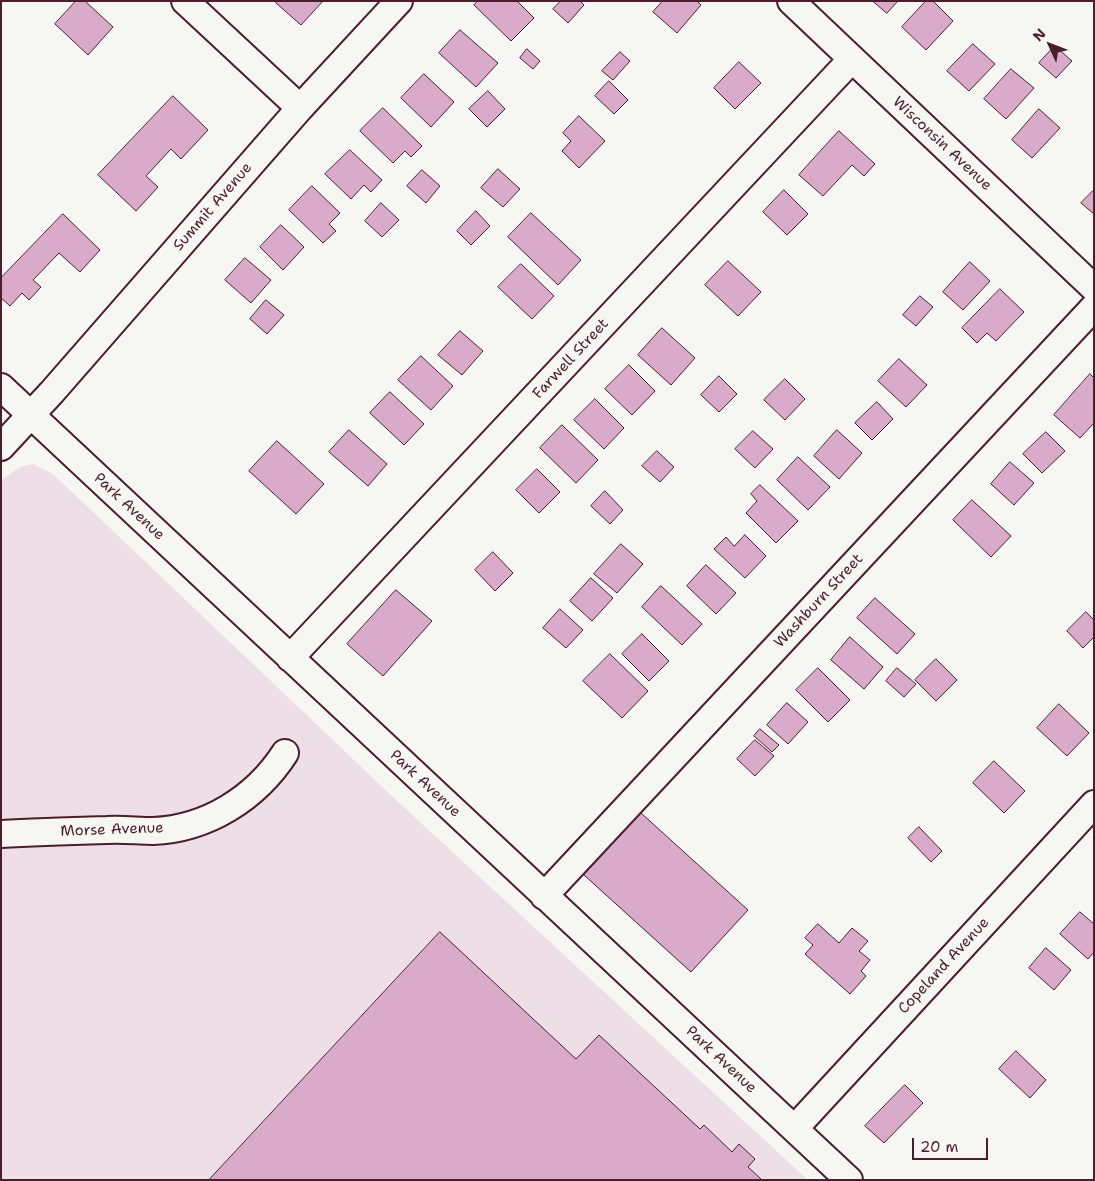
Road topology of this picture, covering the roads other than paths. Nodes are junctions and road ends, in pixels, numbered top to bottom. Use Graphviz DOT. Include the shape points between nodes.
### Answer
graph roads {
  1 [pos="186,1"];
  2 [pos="399,1"];
  3 [pos="790,1"];
  4 [pos="852,60"];
  5 [pos="300,108"];
  6 [pos="1094,288"];
  7 [pos="1094,307"];
  8 [pos="1,387"];
  9 [pos="31,415"];
  10 [pos="1,447"];
  11 [pos="290,658"];
  12 [pos="285,753"];
  13 [pos="1094,804"];
  14 [pos="1,834"];
  15 [pos="544,896"];
  16 [pos="795,1128"];
  17 [pos="849,1180"];
  1 -- 5 [label="street"];
  2 -- 5 [label="street, Summit Avenue"];
  3 -- 4 [label="street, Wisconsin Avenue"];
  4 -- 6 [label="street, Wisconsin Avenue"];
  4 -- 11 [label="street, Farwell Street"];
  5 -- 9 [label="street, Summit Avenue"];
  7 -- 15 [label="street, Washburn Street"];
  8 -- 9 [label="street, Park Avenue"];
  9 -- 10 [label="street, Summit Avenue"];
  9 -- 11 [label="street, Park Avenue"];
  11 -- 15 [label="street, Park Avenue"];
  12 -- 14 [label="street, Morse Avenue" via="258,786 234,806 183,827 153,831"];
  13 -- 16 [label="street, Copeland Avenue"];
  15 -- 16 [label="street, Park Avenue"];
  16 -- 17 [label="street, Park Avenue"];
}
